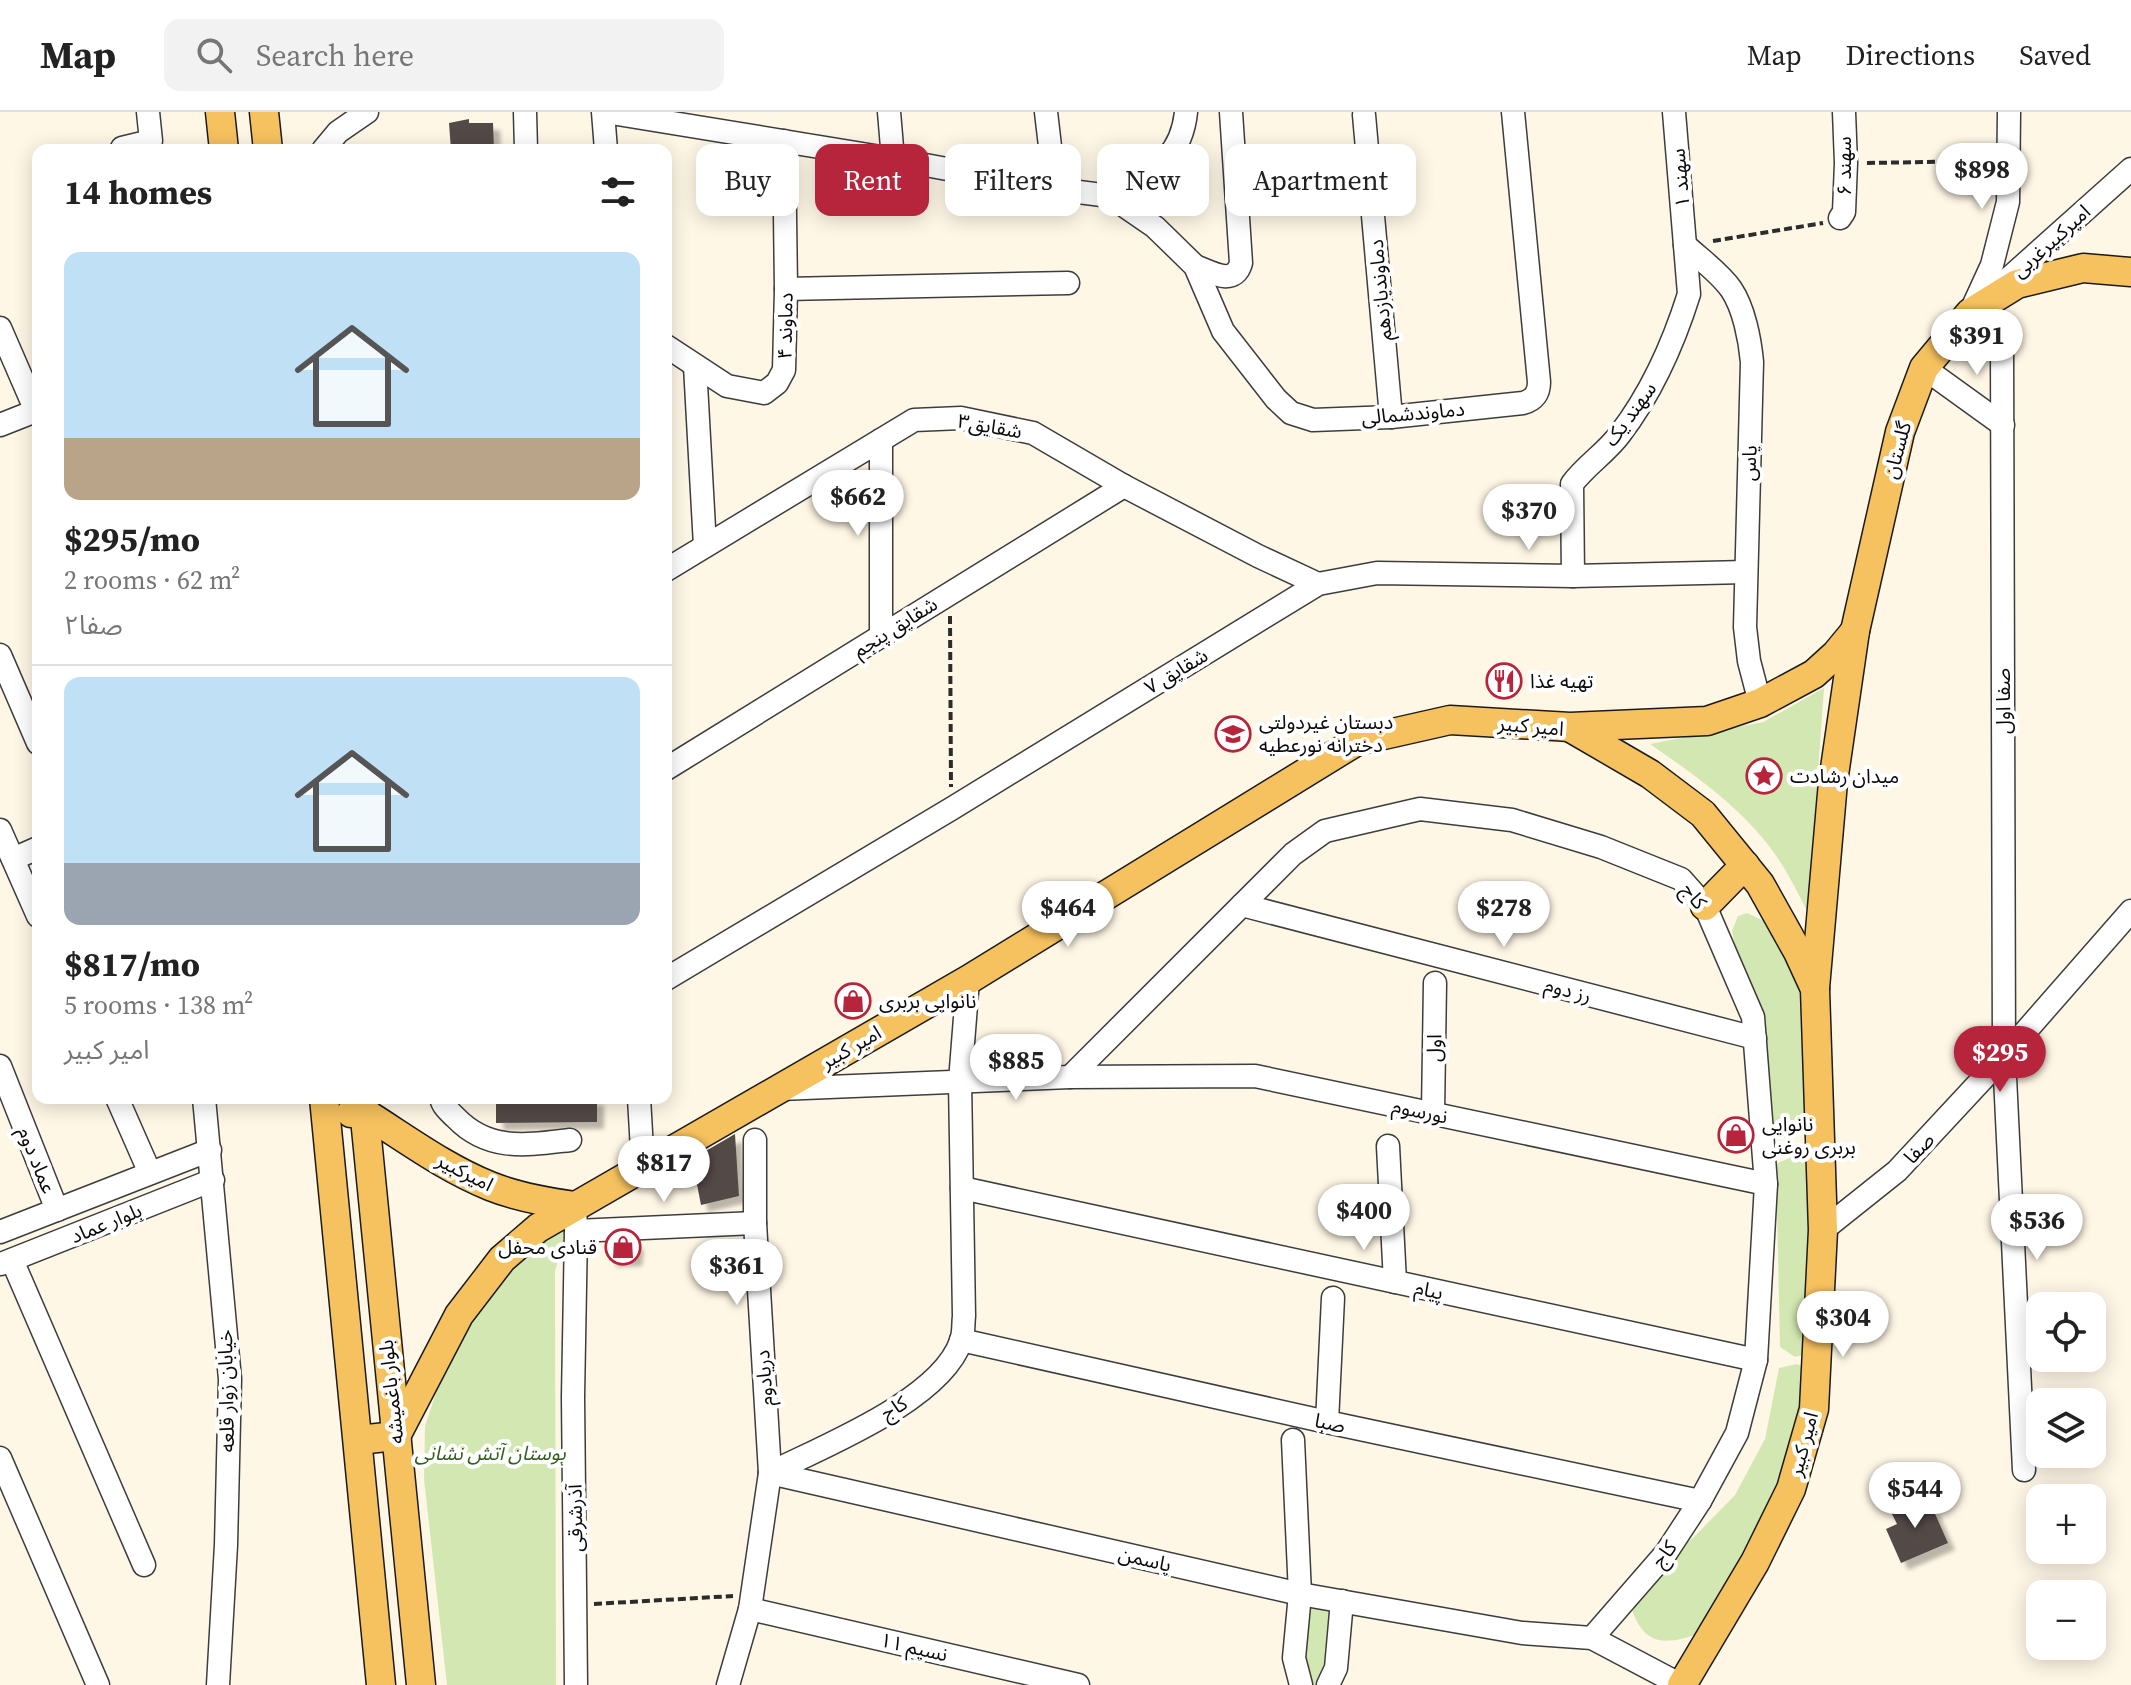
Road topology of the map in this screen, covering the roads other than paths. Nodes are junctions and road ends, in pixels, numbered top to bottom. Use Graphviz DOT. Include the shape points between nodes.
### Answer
graph roads {
  1 [pos="148,112"];
  2 [pos="220,112"];
  3 [pos="264,112"];
  4 [pos="367,112"];
  5 [pos="525,112"];
  6 [pos="604,112"];
  7 [pos="889,112"];
  8 [pos="1046,112"];
  9 [pos="1186,112"];
  10 [pos="1231,112"];
  11 [pos="1513,112"];
  12 [pos="1674,112"];
  13 [pos="1844,112"];
  14 [pos="2009,112"];
  15 [pos="1364,115"];
  16 [pos="720,122"];
  17 [pos="784,141"];
  18 [pos="139,144"];
  19 [pos="223,144"];
  20 [pos="267,144"];
  21 [pos="328,144"];
  22 [pos="526,144"];
  23 [pos="606,144"];
  24 [pos="892,144"];
  25 [pos="1050,144"];
  26 [pos="1178,144"];
  27 [pos="815,146"];
  28 [pos="2131,169"];
  29 [pos="1139,216"];
  30 [pos="1840,218"];
  31 [pos="1685,245"];
  32 [pos="1195,266"];
  33 [pos="2131,272"];
  34 [pos="1068,283"];
  35 [pos="786,289"];
  36 [pos="1970,313"];
  37 [pos="0,328"];
  38 [pos="2002,346"];
  39 [pos="672,350"];
  40 [pos="695,366"];
  41 [pos="1924,368"];
  42 [pos="32,399"];
  43 [pos="32,412"];
  44 [pos="1391,417"];
  45 [pos="0,425"];
  46 [pos="2003,425"];
  47 [pos="881,440"];
  48 [pos="1124,486"];
  49 [pos="705,546"];
  50 [pos="672,566"];
  51 [pos="1746,572"];
  52 [pos="1573,576"];
  53 [pos="1318,584"];
  54 [pos="1855,631"];
  55 [pos="881,636"];
  56 [pos="0,655"];
  57 [pos="1760,703"];
  58 [pos="1570,727"];
  59 [pos="32,729"];
  60 [pos="672,765"];
  61 [pos="0,830"];
  62 [pos="32,851"];
  63 [pos="13,859"];
  64 [pos="1745,865"];
  65 [pos="32,902"];
  66 [pos="1242,905"];
  67 [pos="1705,906"];
  68 [pos="2131,911"];
  69 [pos="672,975"];
  70 [pos="968,980"];
  71 [pos="1435,983"];
  72 [pos="1815,989"];
  73 [pos="1755,1038"];
  74 [pos="2004,1056"];
  75 [pos="0,1066"];
  76 [pos="1070,1077"];
  77 [pos="960,1081"];
  78 [pos="780,1089"];
  79 [pos="120,1104"];
  80 [pos="205,1104"];
  81 [pos="443,1104"];
  82 [pos="639,1104"];
  83 [pos="364,1105"];
  84 [pos="324,1106"];
  85 [pos="1433,1113"];
  86 [pos="570,1140"];
  87 [pos="755,1140"];
  88 [pos="1388,1146"];
  89 [pos="210,1150"];
  90 [pos="643,1167"];
  91 [pos="150,1173"];
  92 [pos="213,1180"];
  93 [pos="1766,1184"];
  94 [pos="962,1188"];
  95 [pos="57,1210"];
  96 [pos="576,1219"];
  97 [pos="755,1223"];
  98 [pos="1823,1230"];
  99 [pos="0,1232"];
  100 [pos="6,1262"];
  101 [pos="1395,1282"];
  102 [pos="1333,1298"];
  103 [pos="961,1340"];
  104 [pos="1756,1360"];
  105 [pos="1327,1422"];
  106 [pos="396,1436"];
  107 [pos="358,1440"];
  108 [pos="1293,1440"];
  109 [pos="0,1458"];
  110 [pos="2024,1470"];
  111 [pos="770,1473"];
  112 [pos="1700,1501"];
  113 [pos="144,1565"];
  114 [pos="1300,1594"];
  115 [pos="1342,1601"];
  116 [pos="751,1602"];
  117 [pos="1592,1638"];
  118 [pos="98,1685"];
  119 [pos="218,1685"];
  120 [pos="381,1685"];
  121 [pos="421,1685"];
  122 [pos="576,1685"];
  123 [pos="728,1685"];
  124 [pos="1078,1685"];
  125 [pos="1301,1685"];
  126 [pos="1328,1685"];
  127 [pos="1682,1685"];
  1 -- 18 [label="street" via="151,141"];
  2 -- 19 [label="main road"];
  3 -- 20 [label="main road"];
  4 -- 21 [label="street"];
  5 -- 22 [label="street"];
  6 -- 16 [label="street"];
  6 -- 23 [label="street"];
  7 -- 24 [label="street"];
  8 -- 25 [label="street"];
  9 -- 26 [label="street"];
  10 -- 32 [label="street" via="1241,263 1235,274 1224,277"];
  11 -- 44 [label="street, دماوندشمالی" via="1537,394 1523,403"];
  12 -- 31 [label="street, سهند ۱"];
  13 -- 30 [label="street, سهند ۶"];
  14 -- 36 [label="street" via="2008,202 1992,265"];
  15 -- 44 [label="street, دماوندیازدهم"];
  16 -- 17 [label="street"];
  17 -- 27 [label="street"];
  17 -- 35 [label="street, دماوند ۴"];
  28 -- 36 [label="street, امیرکبیرغربی"];
  29 -- 32 [label="street, دماوندشمالی"];
  31 -- 51 [label="street, یاس" via="1730,287 1750,338"];
  31 -- 52 [label="street, سهند یک" via="1689,294 1654,384 1619,437 1572,484"];
  32 -- 44 [label="street, دماوندشمالی" via="1223,331 1291,413 1313,420"];
  33 -- 36 [label="main road, گلستان" via="2083,268 2017,284"];
  34 -- 35 [label="street"];
  35 -- 40 [label="street, دماوند ۴" via="784,370 777,383 764,393 744,390"];
  36 -- 41 [label="main road, گلستان"];
  37 -- 42 [label="street"];
  38 -- 46 [label="street, صفا اول"];
  39 -- 40 [label="street, دماوند ۴"];
  40 -- 49 [label="street"];
  41 -- 46 [label="street"];
  41 -- 54 [label="main road, گلستان" via="1900,432"];
  43 -- 45 [label="street"];
  46 -- 74 [label="street, صفا اول"];
  47 -- 48 [label="street, شقایق۳" via="914,420 961,418 1033,433"];
  47 -- 49 [label="street, شقایق۳"];
  47 -- 55 [label="street"];
  48 -- 53 [label="street, شقایق۳"];
  48 -- 55 [label="street, شقایق پنجم"];
  49 -- 50 [label="street, شقایق۳"];
  51 -- 52 [label="street, شقایق ۷"];
  51 -- 57 [label="street, یاس" via="1749,661"];
  52 -- 53 [label="street, شقایق ۷" via="1377,573"];
  53 -- 69 [label="street, شقایق ۷"];
  54 -- 57 [label="main road" via="1814,674"];
  54 -- 72 [label="main road, گلستان" via="1833,782"];
  55 -- 60 [label="street, شقایق پنجم"];
  56 -- 59 [label="street"];
  57 -- 58 [label="main road" via="1707,721"];
  58 -- 64 [label="main road, امیر کبیر" via="1650,774 1703,814"];
  58 -- 70 [label="main road, امیر کبیر" via="1450,720 1357,741"];
  61 -- 63 [label="street"];
  62 -- 63 [label="street"];
  63 -- 65 [label="street"];
  64 -- 67 [label="main road"];
  64 -- 72 [label="main road, امیر کبیر"];
  66 -- 67 [label="street, کاج" via="1293,854 1325,831 1420,809 1512,820 1601,847 1681,879"];
  66 -- 73 [label="street, رز دوم"];
  66 -- 76 [label="street, کاج"];
  67 -- 73 [label="street, کاج" via="1753,1017"];
  68 -- 74 [label="street, صفا"];
  70 -- 77 [label="street, کاج"];
  70 -- 78 [label="main road, امیر کبیر"];
  71 -- 85 [label="street, اول"];
  72 -- 98 [label="main road, امیر کبیر"];
  73 -- 93 [label="street, کاج"];
  74 -- 98 [label="street, صفا" via="1897,1171"];
  74 -- 110 [label="street, صفا اول"];
  75 -- 95 [label="street, عماد دوم"];
  76 -- 77 [label="street"];
  76 -- 85 [label="street, نورسوم" via="1255,1076"];
  77 -- 78 [label="street"];
  77 -- 94 [label="street, کاج"];
  78 -- 90 [label="main road, امیر کبیر"];
  79 -- 91 [label="street"];
  80 -- 89 [label="street, خیابان زوار قلعه"];
  81 -- 86 [label="street" via="465,1127 494,1142"];
  82 -- 90 [label="street"];
  83 -- 84 [label="main road"];
  83 -- 96 [label="main road, امیرکبیر" via="455,1170"];
  83 -- 106 [label="main road, بلوار باغمیشه"];
  84 -- 107 [label="main road, بلوار باغمیشه"];
  85 -- 93 [label="street, نورسوم"];
  87 -- 97 [label="street, دریادوم"];
  88 -- 101 [label="street"];
  89 -- 91 [label="street, بلوار عماد"];
  89 -- 92 [label="street, خیابان زوار قلعه"];
  90 -- 96 [label="main road, امیر کبیر"];
  91 -- 95 [label="street, بلوار عماد"];
  92 -- 100 [label="street, بلوار عماد"];
  92 -- 119 [label="street, خیابان زوار قلعه" via="230,1379"];
  93 -- 104 [label="street, کاج"];
  94 -- 101 [label="street, پیام"];
  94 -- 103 [label="street, کاج"];
  95 -- 99 [label="street, بلوار عماد"];
  96 -- 97 [label="street"];
  96 -- 106 [label="main road, امیر کبیر" via="538,1228 502,1259 459,1315"];
  96 -- 122 [label="street, آذرشرقی"];
  97 -- 111 [label="street, دریادوم"];
  98 -- 127 [label="main road, امیر کبیر" via="1814,1409 1791,1489 1755,1562"];
  100 -- 113 [label="street"];
  101 -- 104 [label="street, پیام"];
  102 -- 105 [label="street"];
  103 -- 105 [label="street, صبا"];
  103 -- 111 [label="street, کاج" via="944,1370 901,1407"];
  104 -- 112 [label="street, کاج" via="1737,1433"];
  105 -- 112 [label="street, صبا"];
  106 -- 107 [label="main road"];
  106 -- 121 [label="main road, بلوار باغمیشه"];
  107 -- 120 [label="main road, بلوار باغمیشه"];
  108 -- 114 [label="street"];
  109 -- 118 [label="street"];
  111 -- 114 [label="street, یاسمن"];
  111 -- 116 [label="street"];
  112 -- 117 [label="street, کاج" via="1666,1553"];
  114 -- 115 [label="street, یاسمن"];
  114 -- 125 [label="street" via="1294,1658"];
  115 -- 117 [label="street, یاسمن" via="1522,1633"];
  115 -- 126 [label="street" via="1336,1668"];
  116 -- 123 [label="street"];
  116 -- 124 [label="street, نسیم ۱۱"];
  117 -- 127 [label="street"];
}
